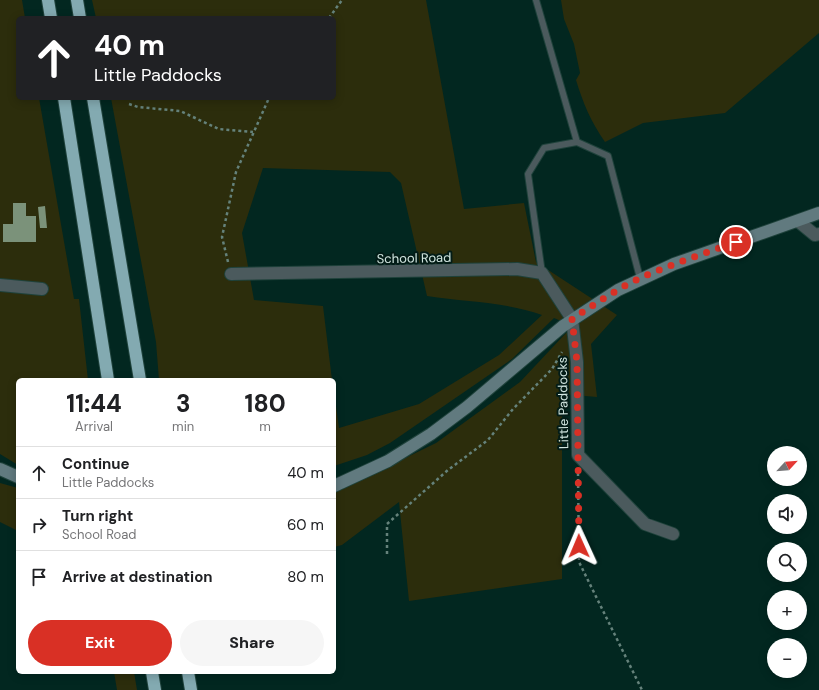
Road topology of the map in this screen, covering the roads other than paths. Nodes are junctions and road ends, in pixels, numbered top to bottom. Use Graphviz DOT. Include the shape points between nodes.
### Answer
graph roads {
  1 [pos="48,0"];
  2 [pos="77,0"];
  3 [pos="536,0"];
  4 [pos="51,16"];
  5 [pos="80,16"];
  6 [pos="64,100"];
  7 [pos="93,100"];
  8 [pos="577,142"];
  9 [pos="819,213"];
  10 [pos="798,221"];
  11 [pos="819,234"];
  12 [pos="542,273"];
  13 [pos="231,274"];
  14 [pos="640,278"];
  15 [pos="0,285"];
  16 [pos="42,289"];
  17 [pos="572,319"];
  18 [pos="108,378"];
  19 [pos="140,378"];
  20 [pos="0,470"];
  21 [pos="16,476"];
  22 [pos="336,485"];
  23 [pos="673,534"];
  24 [pos="152,674"];
  25 [pos="188,674"];
  26 [pos="155,690"];
  27 [pos="191,690"];
  1 -- 4 [label="highway"];
  2 -- 5 [label="highway"];
  3 -- 8 [label="lane"];
  6 -- 18 [label="highway"];
  7 -- 19 [label="highway"];
  8 -- 12 [label="lane" via="544,148 528,174"];
  8 -- 14 [label="lane" via="608,156"];
  9 -- 10 [label="street"];
  10 -- 11 [label="street" via="814,235"];
  10 -- 14 [label="street"];
  12 -- 13 [label="street, School Road" via="517,269"];
  12 -- 17 [label="street"];
  14 -- 17 [label="street"];
  15 -- 16 [label="street"];
  17 -- 22 [label="street" via="441,427 394,457"];
  17 -- 23 [label="street, Little Paddocks" via="577,362 578,455 645,524"];
  20 -- 21 [label="street"];
  24 -- 26 [label="highway"];
  25 -- 27 [label="highway"];
}
